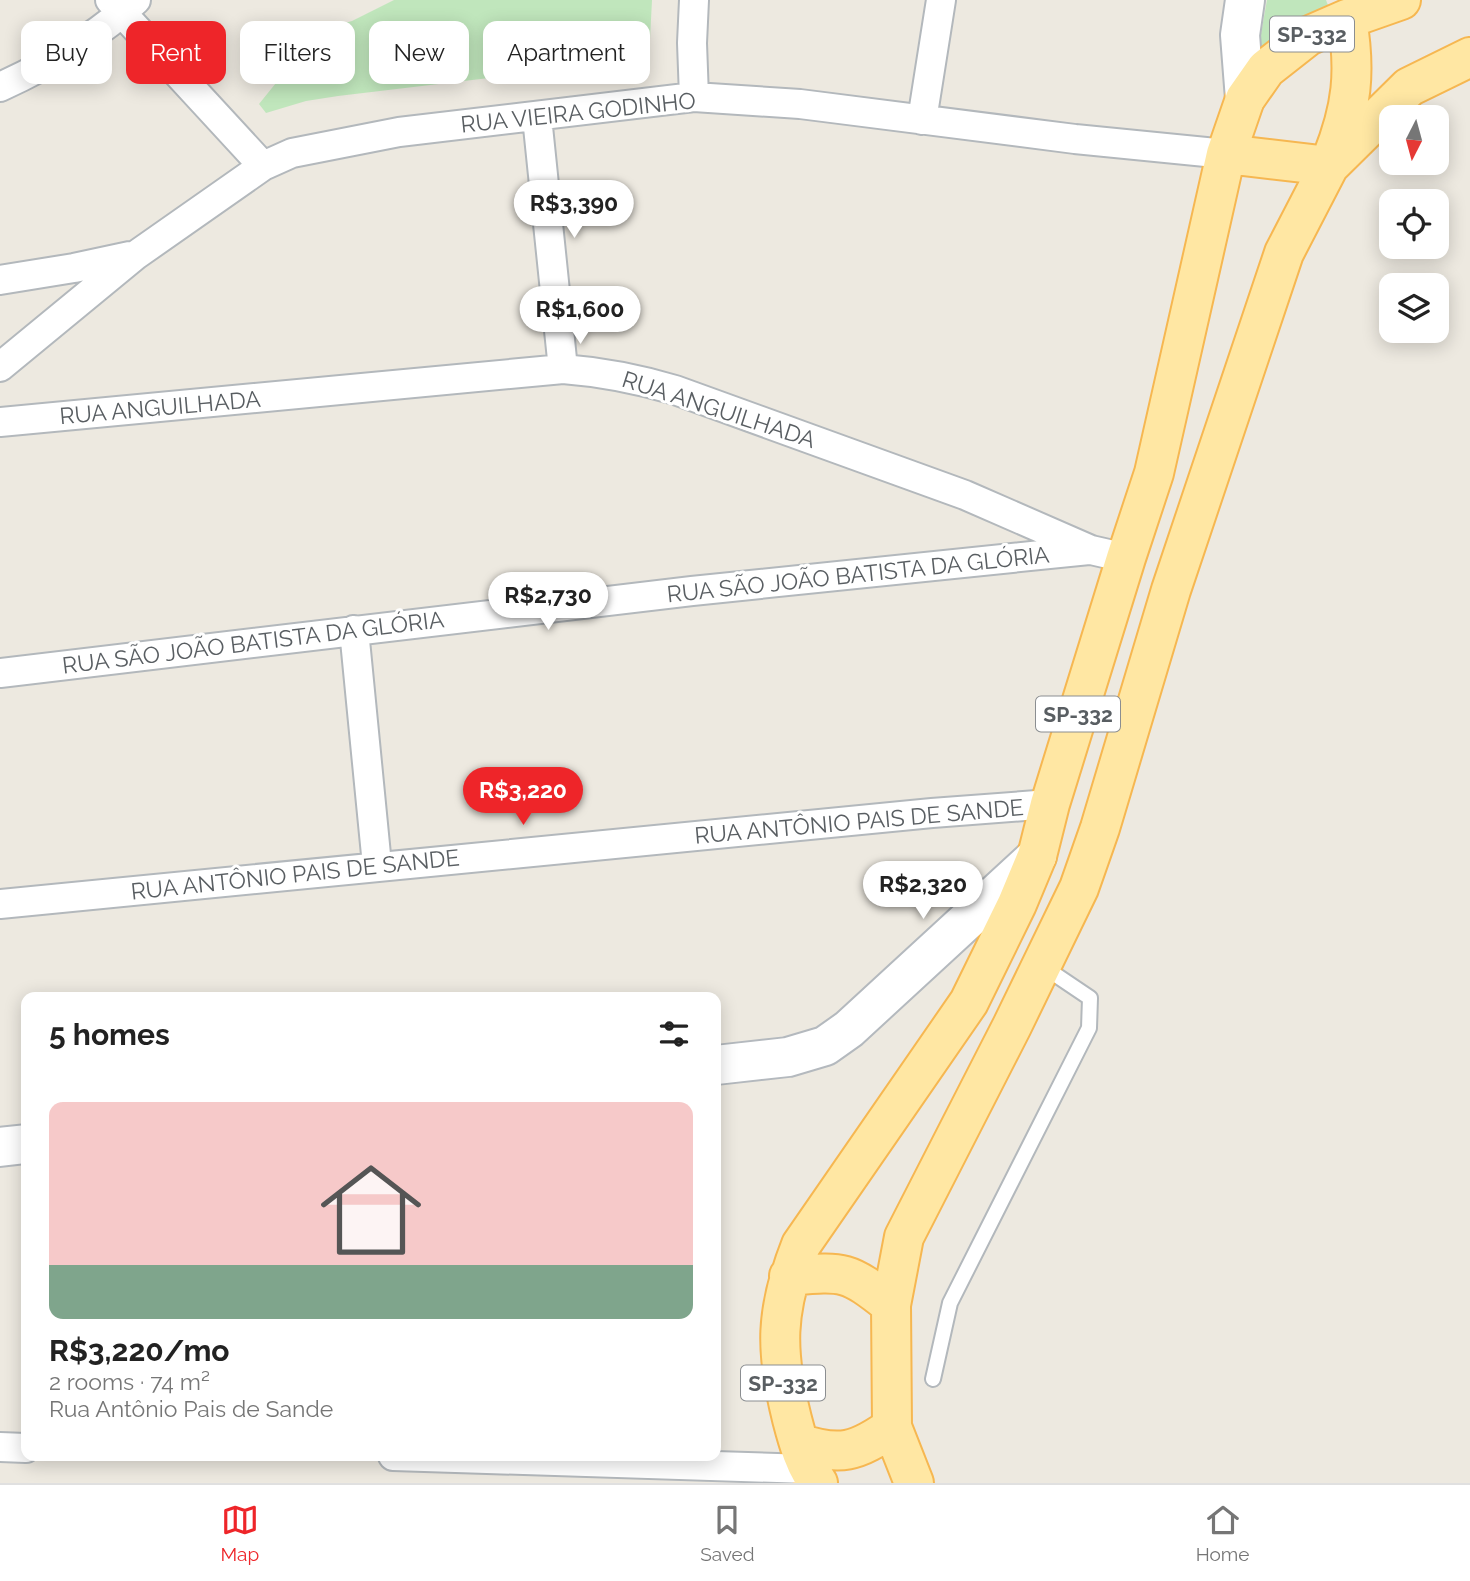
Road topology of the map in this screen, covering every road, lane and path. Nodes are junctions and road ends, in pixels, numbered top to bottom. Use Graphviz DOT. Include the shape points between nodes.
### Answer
graph roads {
  1 [pos="694,0"];
  2 [pos="942,0"];
  3 [pos="1245,0"];
  4 [pos="1401,0"];
  5 [pos="123,4"];
  6 [pos="1344,10"];
  7 [pos="1470,57"];
  8 [pos="0,87"];
  9 [pos="694,97"];
  10 [pos="1245,99"];
  11 [pos="537,117"];
  12 [pos="922,120"];
  13 [pos="1226,154"];
  14 [pos="262,166"];
  15 [pos="1329,166"];
  16 [pos="136,255"];
  17 [pos="0,280"];
  18 [pos="0,367"];
  19 [pos="563,369"];
  20 [pos="0,422"];
  21 [pos="1108,554"];
  22 [pos="354,630"];
  23 [pos="0,673"];
  24 [pos="1050,804"];
  25 [pos="1037,856"];
  26 [pos="377,865"];
  27 [pos="0,904"];
  28 [pos="1041,965"];
  29 [pos="721,1064"];
  30 [pos="21,1145"];
  31 [pos="0,1147"];
  32 [pos="789,1276"];
  33 [pos="891,1305"];
  34 [pos="933,1379"];
  35 [pos="892,1427"];
  36 [pos="0,1447"];
  37 [pos="21,1448"];
  38 [pos="624,1461"];
  39 [pos="808,1465"];
  40 [pos="914,1483"];
  1 -- 9 [label="street"];
  2 -- 12 [label="street"];
  3 -- 10 [label="street" via="1240,35"];
  4 -- 6 [label="main road, SP-332"];
  5 -- 8 [label="street" via="57,58"];
  5 -- 14 [label="street"];
  6 -- 10 [label="main road, SP-332" via="1280,56"];
  6 -- 15 [label="main road" via="1353,72 1348,114"];
  7 -- 15 [label="main road, SP-332" via="1409,87"];
  9 -- 11 [label="street, RUA VIEIRA GODINHO"];
  9 -- 12 [label="street, RUA VIEIRA GODINHO" via="800,104"];
  10 -- 13 [label="main road, SP-332"];
  11 -- 14 [label="street, RUA VIEIRA GODINHO" via="399,131 292,153"];
  11 -- 19 [label="street"];
  12 -- 13 [label="street, RUA VIEIRA GODINHO"];
  13 -- 15 [label="main road"];
  13 -- 21 [label="main road, SP-332" via="1154,473"];
  14 -- 16 [label="street, RUA VIEIRA GODINHO"];
  15 -- 28 [label="main road, SP-332" via="1284,253 1171,590 1100,828 1079,888"];
  16 -- 17 [label="street"];
  16 -- 18 [label="street, RUA VIEIRA GODINHO"];
  19 -- 20 [label="street, RUA ANGUILHADA"];
  19 -- 21 [label="street, RUA ANGUILHADA" via="629,377 675,390 965,495"];
  21 -- 22 [label="street, RUA SÃO JOÃO BATISTA DA GLÓRIA"];
  21 -- 24 [label="main road, SP-332"];
  22 -- 23 [label="street, RUA SÃO JOÃO BATISTA DA GLÓRIA"];
  22 -- 26 [label="street"];
  24 -- 25 [label="main road, SP-332"];
  24 -- 26 [label="street, RUA ANTÔNIO PAIS DE SANDE"];
  25 -- 29 [label="street" via="825,1046 788,1057"];
  25 -- 32 [label="main road, SP-332" via="969,1002 801,1245"];
  26 -- 27 [label="street, RUA ANTÔNIO PAIS DE SANDE"];
  28 -- 33 [label="main road, SP-332" via="904,1237"];
  28 -- 34 [label="lane" via="1090,998 1089,1028 950,1303"];
  30 -- 31 [label="street"];
  32 -- 33 [label="main road" via="848,1275"];
  32 -- 39 [label="main road, SP-332" via="779,1329 782,1376"];
  33 -- 35 [label="main road, SP-332"];
  35 -- 39 [label="main road" via="856,1449 834,1452"];
  35 -- 40 [label="main road, SP-332"];
  36 -- 37 [label="street"];
  38 -- 39 [label="street"];
}
